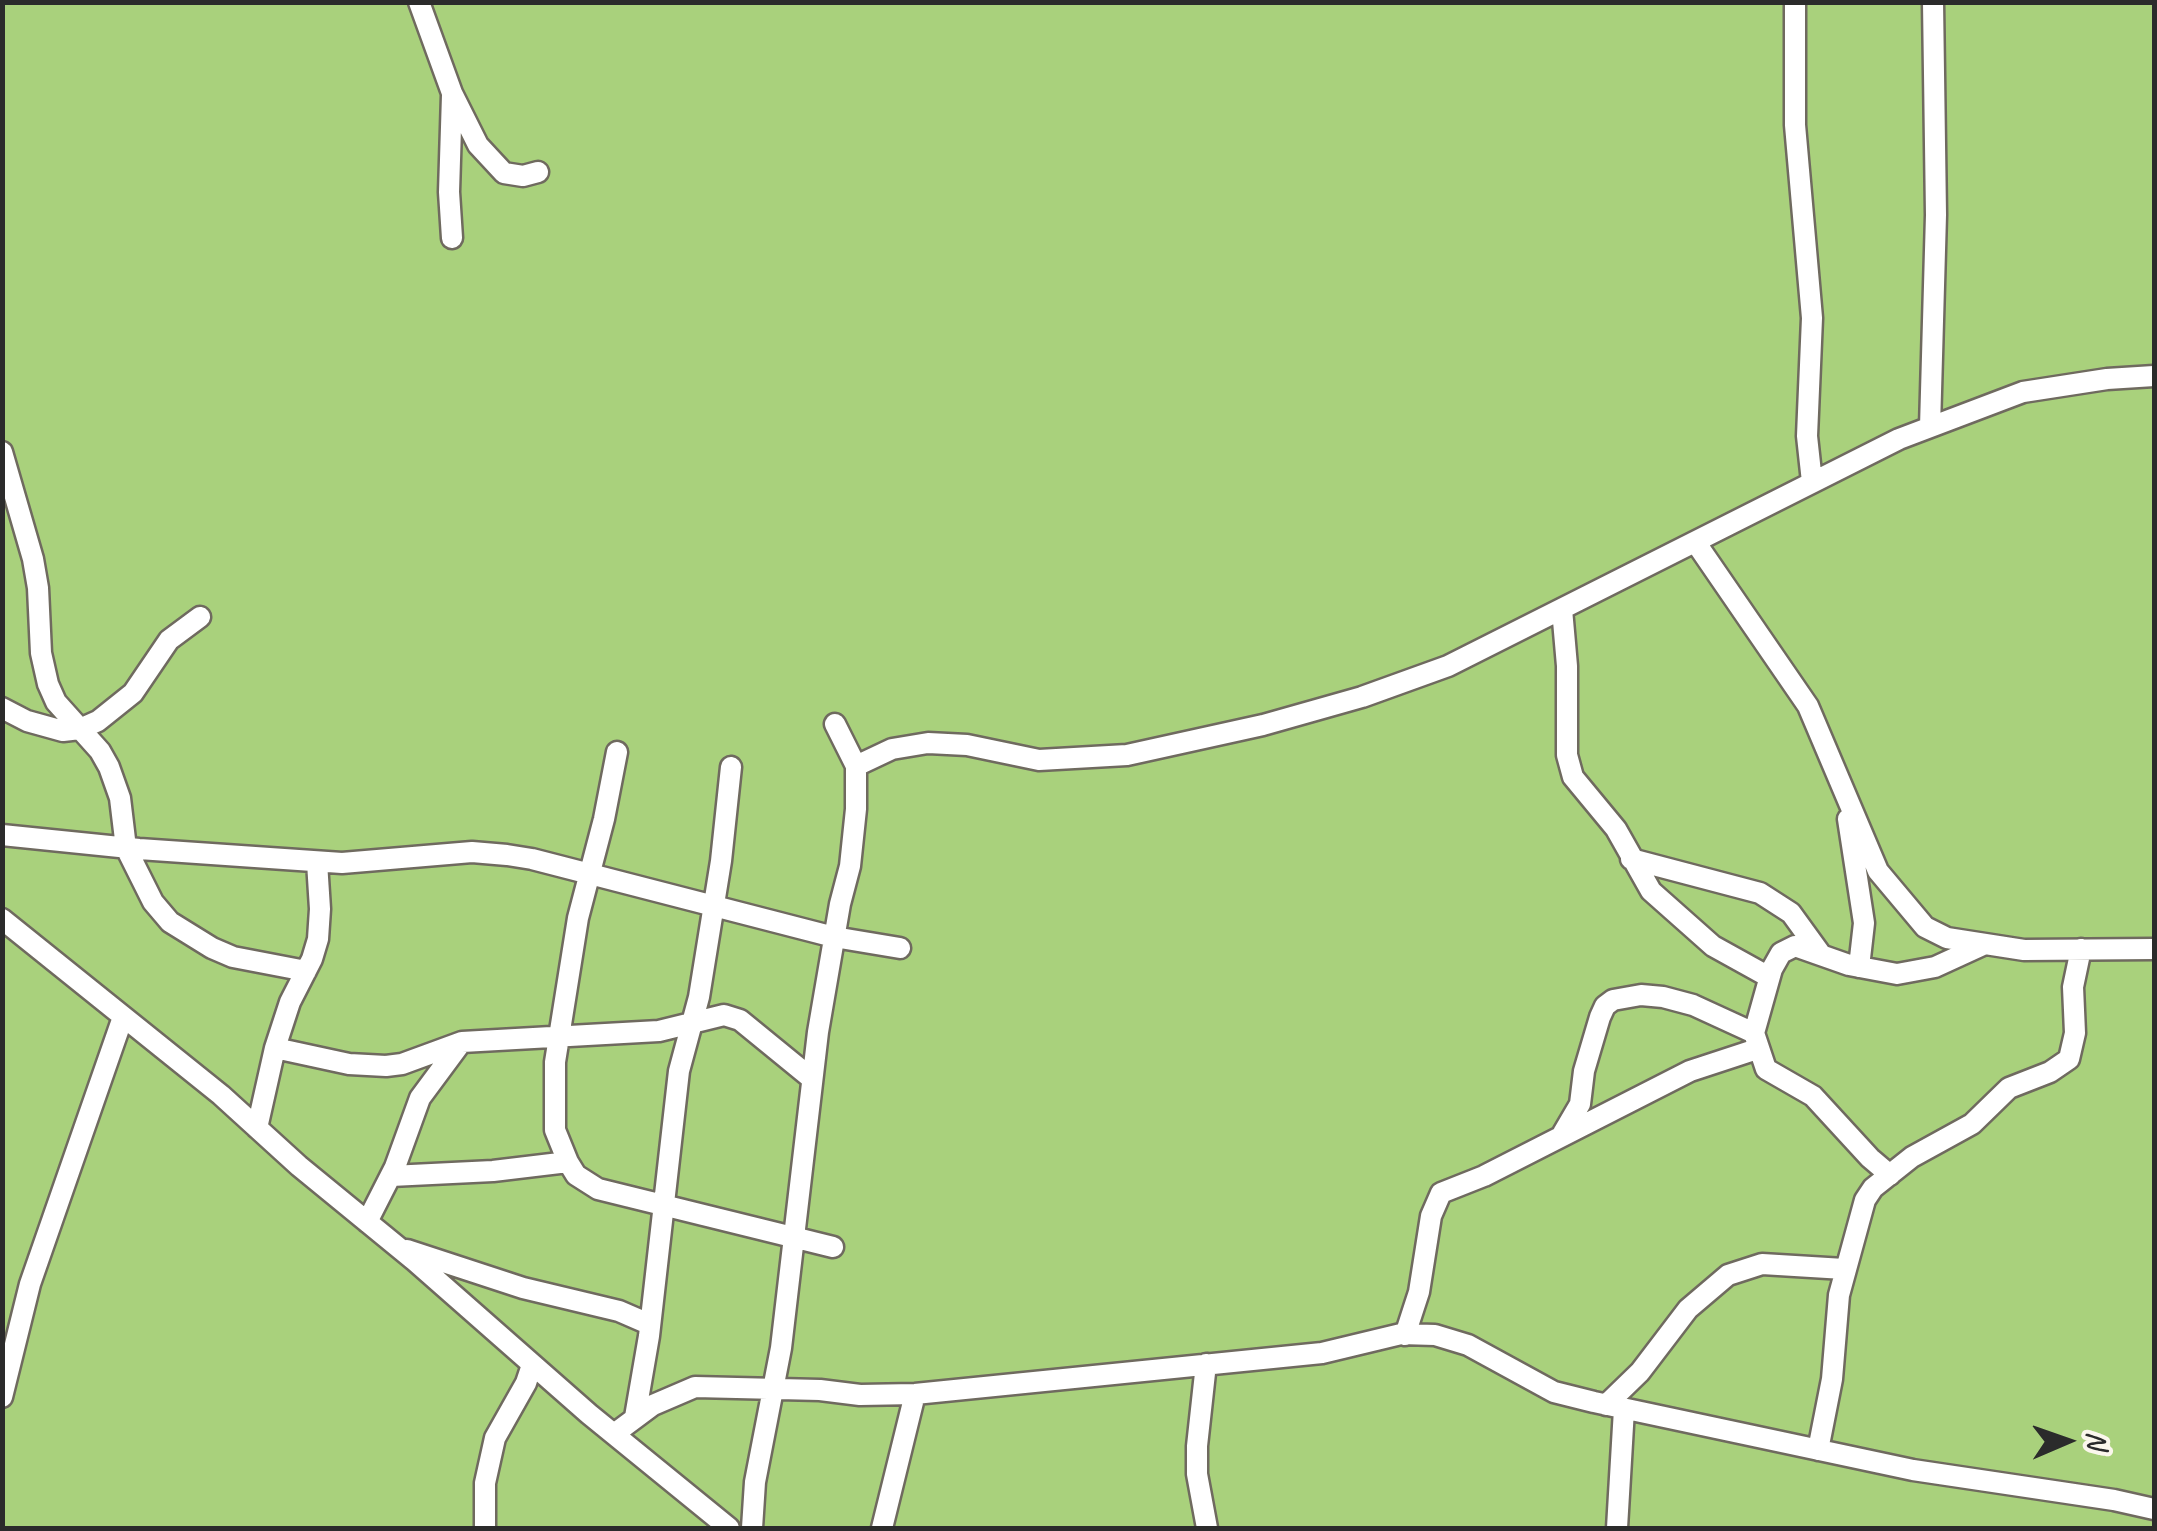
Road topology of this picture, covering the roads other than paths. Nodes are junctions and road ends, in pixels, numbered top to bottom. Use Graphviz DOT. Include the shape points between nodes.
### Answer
graph roads {
  1 [pos="420,2"];
  2 [pos="1795,2"];
  3 [pos="1932,2"];
  4 [pos="452,93"];
  5 [pos="538,172"];
  6 [pos="452,238"];
  7 [pos="2154,376"];
  8 [pos="1930,427"];
  9 [pos="2,452"];
  10 [pos="1812,482"];
  11 [pos="1696,542"];
  12 [pos="1562,609"];
  13 [pos="200,618"];
  14 [pos="2,708"];
  15 [pos="835,724"];
  16 [pos="80,729"];
  17 [pos="616,752"];
  18 [pos="856,766"];
  19 [pos="731,767"];
  20 [pos="1844,792"];
  21 [pos="2,835"];
  22 [pos="126,848"];
  23 [pos="1631,859"];
  24 [pos="317,862"];
  25 [pos="590,874"];
  26 [pos="714,904"];
  27 [pos="2,919"];
  28 [pos="834,937"];
  29 [pos="1985,944"];
  30 [pos="900,948"];
  31 [pos="2081,949"];
  32 [pos="2154,950"];
  33 [pos="1820,952"];
  34 [pos="1858,967"];
  35 [pos="306,971"];
  36 [pos="1769,977"];
  37 [pos="123,1017"];
  38 [pos="693,1021"];
  39 [pos="558,1037"];
  40 [pos="1755,1041"];
  41 [pos="462,1042"];
  42 [pos="275,1048"];
  43 [pos="812,1078"];
  44 [pos="257,1128"];
  45 [pos="1562,1134"];
  46 [pos="568,1162"];
  47 [pos="1890,1175"];
  48 [pos="391,1176"];
  49 [pos="665,1205"];
  50 [pos="367,1222"];
  51 [pos="794,1236"];
  52 [pos="834,1247"];
  53 [pos="400,1248"];
  54 [pos="1844,1269"];
  55 [pos="649,1324"];
  56 [pos="1405,1334"];
  57 [pos="8,1350"];
  58 [pos="1206,1364"];
  59 [pos="532,1365"];
  60 [pos="774,1388"];
  61 [pos="916,1394"];
  62 [pos="2,1398"];
  63 [pos="1615,1407"];
  64 [pos="636,1416"];
  65 [pos="614,1434"];
  66 [pos="1818,1450"];
  67 [pos="2154,1509"];
  68 [pos="485,1528"];
  69 [pos="730,1528"];
  70 [pos="752,1528"];
  71 [pos="882,1528"];
  72 [pos="1207,1528"];
  73 [pos="1617,1528"];
  1 -- 4 [label="street"];
  2 -- 10 [label="street" via="1795,125 1812,318"];
  3 -- 8 [label="street" via="1936,215"];
  4 -- 5 [label="street" via="494,165 512,176"];
  4 -- 6 [label="street"];
  7 -- 8 [label="street" via="2023,392"];
  8 -- 10 [label="street"];
  9 -- 16 [label="street" via="34,559 48,684"];
  10 -- 11 [label="street"];
  11 -- 12 [label="street"];
  11 -- 20 [label="street" via="1808,706"];
  12 -- 18 [label="street" via="1412,681 1202,740 1062,761 928,743 892,749"];
  12 -- 23 [label="street" via="1569,766"];
  13 -- 16 [label="street" via="170,640 133,693"];
  14 -- 16 [label="street" via="44,727"];
  15 -- 18 [label="street"];
  16 -- 22 [label="street" via="116,782"];
  17 -- 25 [label="street"];
  18 -- 28 [label="street" via="850,866"];
  19 -- 26 [label="street"];
  20 -- 29 [label="street" via="1878,871 1926,926 1947,938"];
  20 -- 34 [label="street" via="1864,922"];
  21 -- 22 [label="street"];
  22 -- 24 [label="street"];
  22 -- 35 [label="street" via="153,902 187,934 232,956"];
  23 -- 33 [label="street" via="1760,893 1791,914"];
  23 -- 36 [label="street" via="1651,891 1713,946"];
  24 -- 25 [label="street" via="472,852 532,858"];
  24 -- 35 [label="street" via="318,939"];
  25 -- 26 [label="street"];
  25 -- 39 [label="street"];
  26 -- 28 [label="street"];
  26 -- 38 [label="street"];
  27 -- 37 [label="street"];
  28 -- 30 [label="street"];
  28 -- 43 [label="street"];
  29 -- 31 [label="street"];
  29 -- 34 [label="street" via="1922,971"];
  31 -- 32 [label="street"];
  31 -- 47 [label="street" via="2069,1059 2009,1088 1972,1124"];
  33 -- 34 [label="street"];
  33 -- 36 [label="street" via="1787,948"];
  35 -- 42 [label="street"];
  36 -- 40 [label="street"];
  37 -- 44 [label="street"];
  37 -- 57 [label="street"];
  38 -- 39 [label="street" via="659,1031"];
  38 -- 43 [label="street" via="724,1015 740,1020"];
  38 -- 49 [label="street" via="679,1071"];
  39 -- 41 [label="street"];
  39 -- 46 [label="street" via="555,1130"];
  40 -- 45 [label="street"];
  40 -- 45 [label="street" via="1693,1005 1641,994 1614,1000 1600,1017 1580,1104"];
  40 -- 47 [label="street" via="1771,1074 1813,1096"];
  41 -- 42 [label="street" via="386,1066"];
  41 -- 48 [label="street" via="420,1098"];
  42 -- 44 [label="street"];
  43 -- 51 [label="street"];
  44 -- 50 [label="street"];
  45 -- 56 [label="street" via="1438,1197"];
  46 -- 48 [label="street"];
  46 -- 49 [label="street" via="598,1189"];
  47 -- 54 [label="street" via="1864,1200"];
  48 -- 50 [label="street"];
  49 -- 51 [label="street"];
  49 -- 55 [label="street"];
  50 -- 53 [label="street"];
  51 -- 52 [label="street"];
  51 -- 60 [label="street"];
  53 -- 55 [label="street"];
  53 -- 59 [label="street"];
  54 -- 63 [label="street" via="1762,1264 1728,1275 1688,1309"];
  54 -- 66 [label="street"];
  55 -- 64 [label="street"];
  56 -- 58 [label="street" via="1322,1353"];
  56 -- 63 [label="street" via="1452,1339 1554,1392"];
  57 -- 62 [label="street"];
  58 -- 61 [label="street"];
  58 -- 72 [label="street" via="1197,1446"];
  59 -- 65 [label="street"];
  59 -- 68 [label="street" via="495,1438"];
  60 -- 61 [label="street"];
  60 -- 64 [label="street" via="690,1388"];
  60 -- 70 [label="street"];
  61 -- 71 [label="street"];
  63 -- 66 [label="street"];
  63 -- 73 [label="street"];
  64 -- 65 [label="street"];
  65 -- 69 [label="street"];
  66 -- 67 [label="street"];
}
